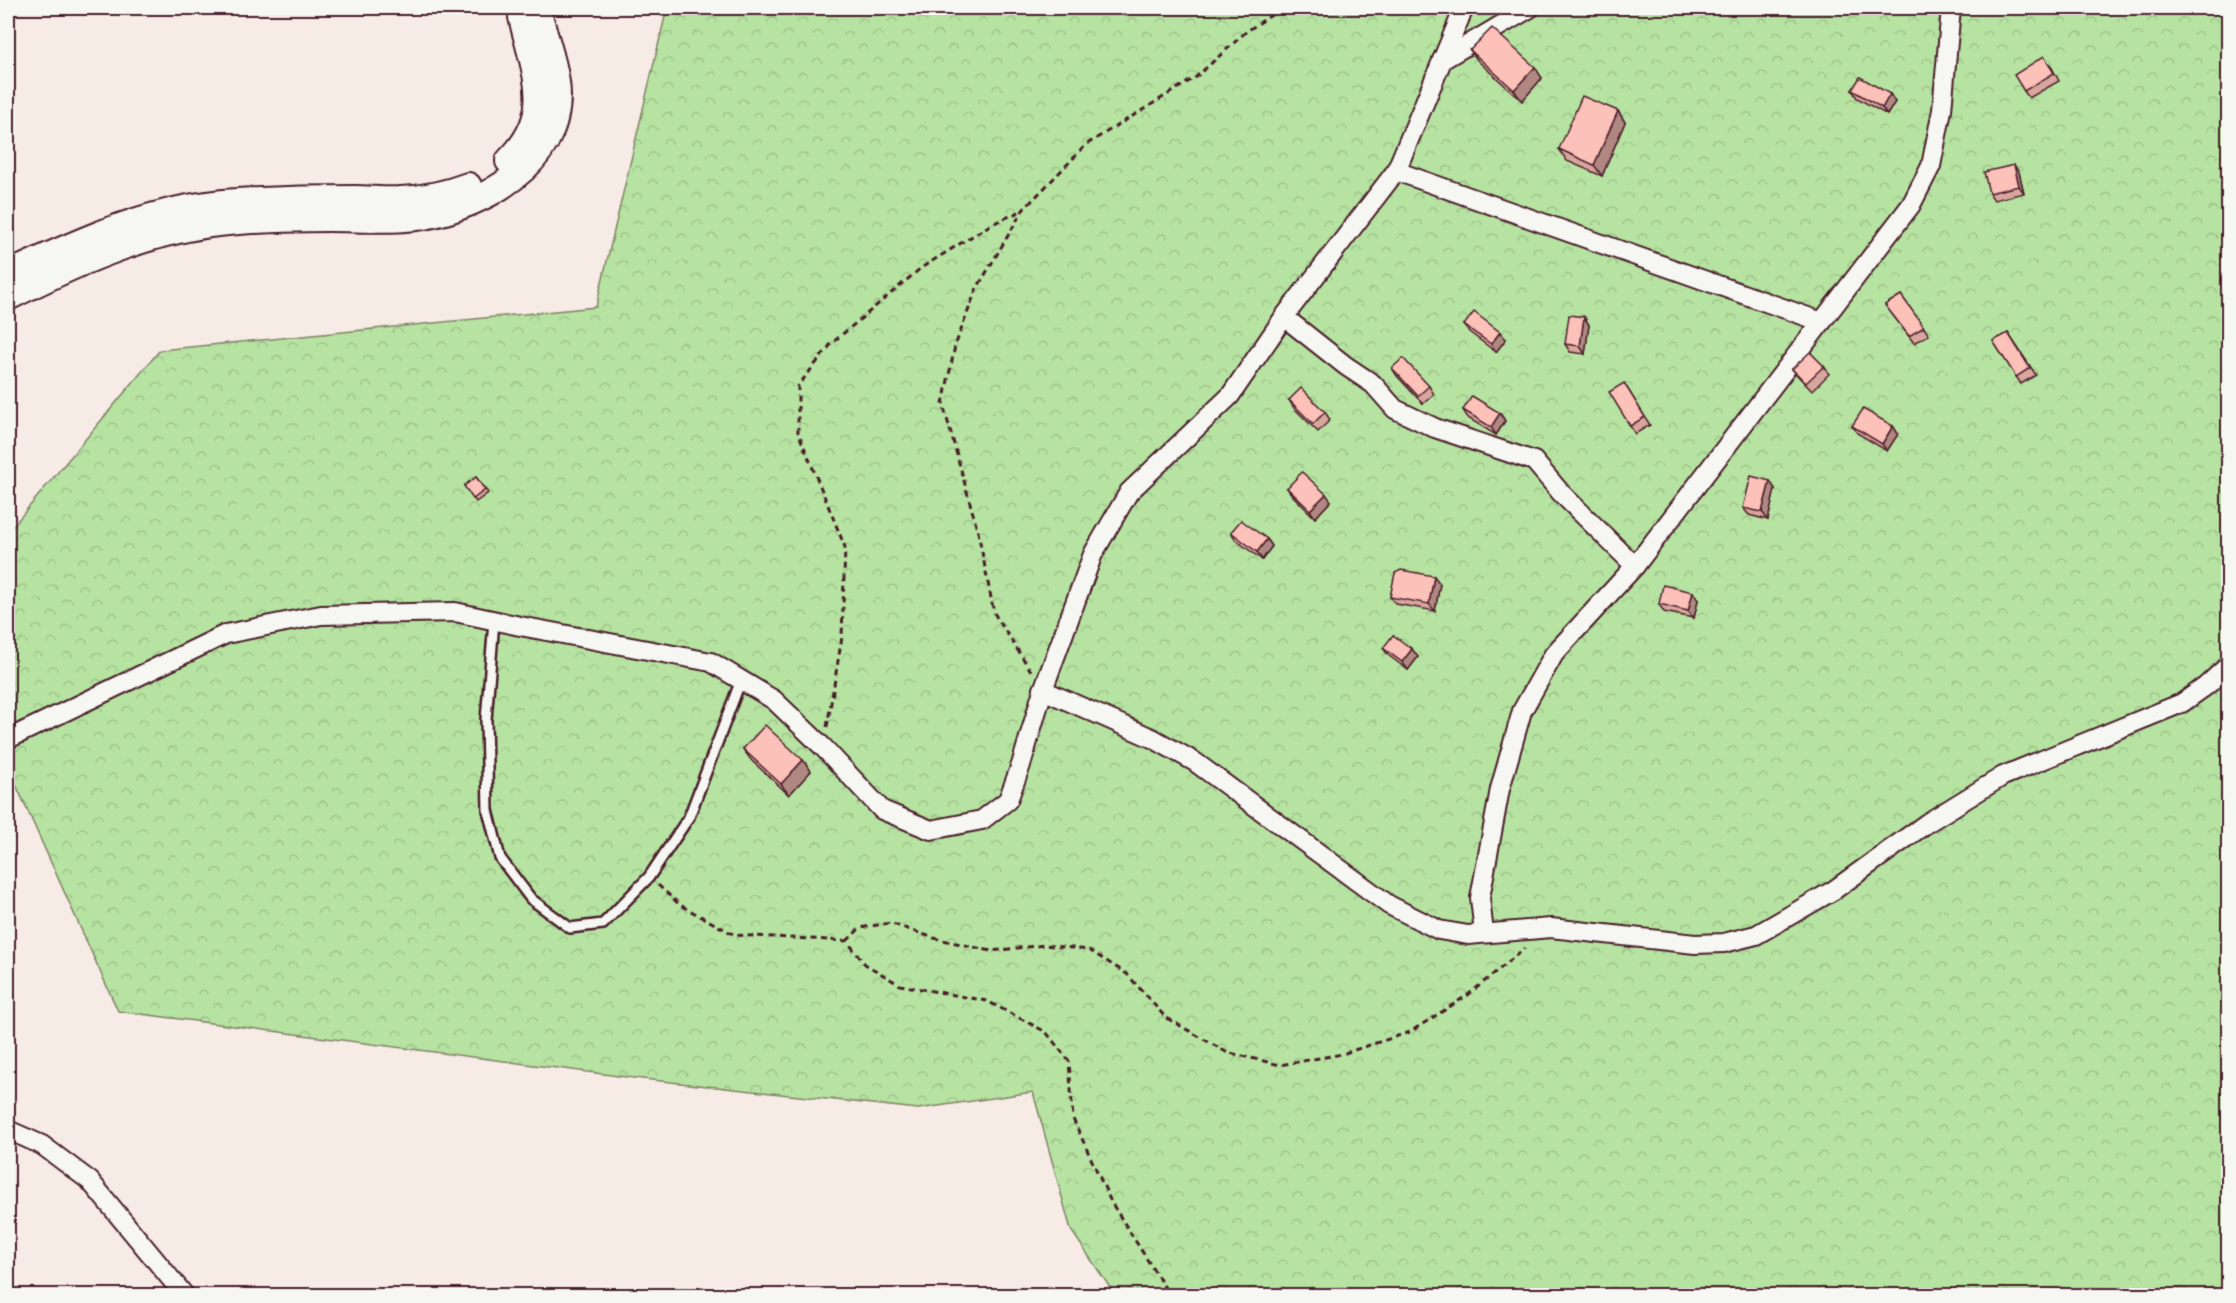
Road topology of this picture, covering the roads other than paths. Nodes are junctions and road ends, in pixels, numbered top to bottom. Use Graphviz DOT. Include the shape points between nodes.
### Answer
graph roads {
  1 [pos="520,8"];
  2 [pos="537,8"];
  3 [pos="1464,8"];
  4 [pos="1530,8"];
  5 [pos="1951,8"];
  6 [pos="1442,60"];
  7 [pos="1396,171"];
  8 [pos="8,274"];
  9 [pos="8,297"];
  10 [pos="1284,317"];
  11 [pos="1822,322"];
  12 [pos="1635,566"];
  13 [pos="494,621"];
  14 [pos="2229,666"];
  15 [pos="741,680"];
  16 [pos="1043,690"];
  17 [pos="8,739"];
  18 [pos="1484,933"];
  19 [pos="8,1130"];
  20 [pos="185,1296"];
  1 -- 8 [label="main road" via="540,100 536,120 522,148 508,162 470,185 402,200 235,202 195,207 114,229"];
  2 -- 9 [label="main road" via="557,96 553,121 535,158 517,175 486,194 460,207 422,216 277,219 176,229 106,253"];
  3 -- 6 [label="street"];
  4 -- 6 [label="street"];
  5 -- 11 [label="street" via="1942,110 1931,166 1911,205"];
  6 -- 7 [label="street"];
  7 -- 10 [label="street"];
  7 -- 11 [label="street"];
  10 -- 12 [label="street" via="1373,384 1395,409 1435,428 1534,461"];
  10 -- 16 [label="street" via="1230,396 1129,492 1093,554"];
  11 -- 12 [label="street"];
  12 -- 18 [label="street" via="1554,654 1522,711 1500,789 1480,898"];
  13 -- 15 [label="street" via="711,662"];
  13 -- 15 [label="lane" via="486,720 488,810 500,858 531,899 570,928 603,924 649,878 689,817"];
  13 -- 17 [label="street" via="455,612 321,615 226,634"];
  14 -- 18 [label="street" via="2182,703 2003,776 1927,823 1834,890 1756,935 1724,943 1695,944 1551,928"];
  15 -- 16 [label="street" via="774,700 882,810 931,830 982,820 1008,800"];
  16 -- 18 [label="street" via="1154,739 1195,762 1389,904 1439,930 1468,935"];
  19 -- 20 [label="street" via="42,1145 90,1181"];
}
